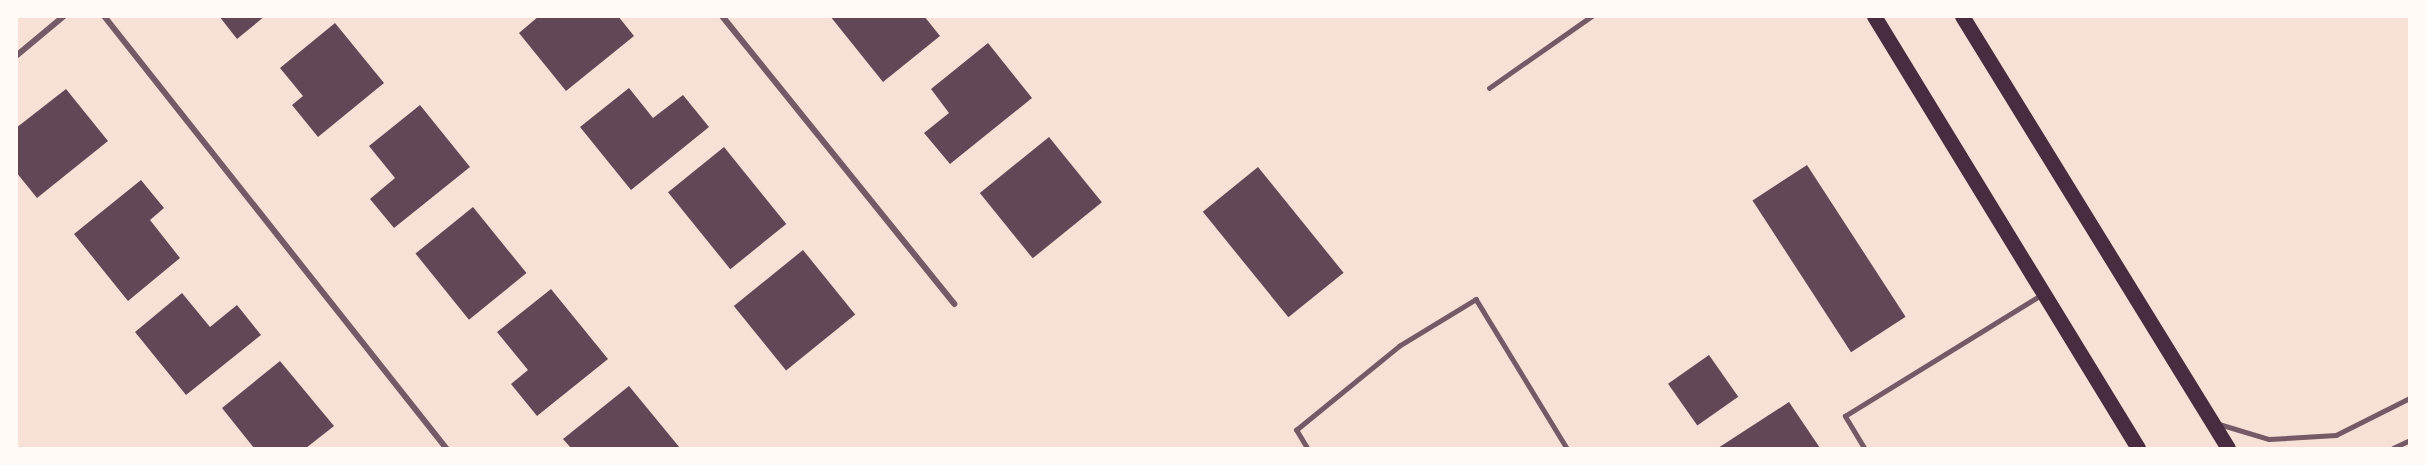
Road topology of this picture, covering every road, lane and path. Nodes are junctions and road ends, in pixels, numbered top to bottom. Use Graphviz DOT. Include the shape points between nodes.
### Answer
graph roads {
  1 [pos="64,16"];
  2 [pos="104,16"];
  3 [pos="722,16"];
  4 [pos="1592,16"];
  5 [pos="1874,16"];
  6 [pos="1962,16"];
  7 [pos="16,56"];
  8 [pos="1489,88"];
  9 [pos="2043,294"];
  10 [pos="954,304"];
  11 [pos="2409,398"];
  12 [pos="2212,422"];
  13 [pos="2409,440"];
  14 [pos="446,448"];
  15 [pos="1307,448"];
  16 [pos="1567,448"];
  17 [pos="1864,448"];
  18 [pos="2138,448"];
  19 [pos="2228,448"];
  20 [pos="2393,448"];
  1 -- 7 [label="street"];
  2 -- 14 [label="street"];
  3 -- 10 [label="street"];
  4 -- 8 [label="lane"];
  5 -- 9 [label="main road"];
  6 -- 12 [label="main road"];
  9 -- 17 [label="lane" via="1845,416"];
  9 -- 18 [label="main road"];
  11 -- 12 [label="lane" via="2336,435 2269,439"];
  12 -- 19 [label="main road"];
  13 -- 20 [label="lane"];
  15 -- 16 [label="lane" via="1296,430 1399,346 1476,299"];
}
